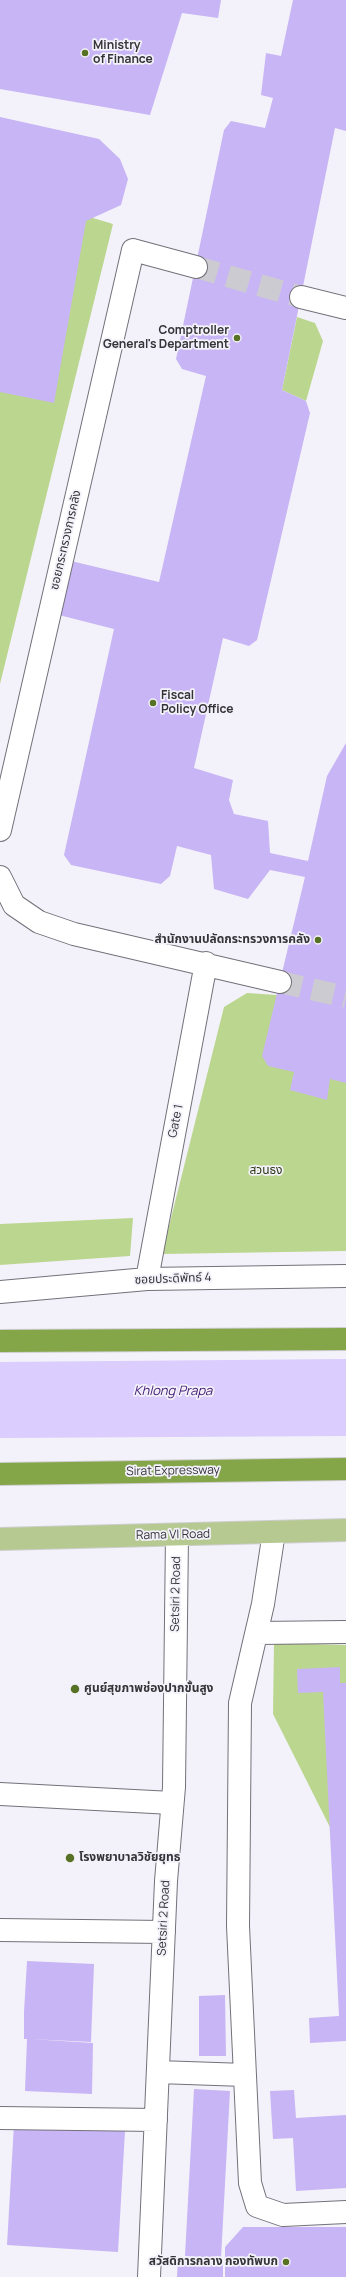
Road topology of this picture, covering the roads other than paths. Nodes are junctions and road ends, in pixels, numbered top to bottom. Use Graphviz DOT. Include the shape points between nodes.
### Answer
graph roads {
  1 [pos="196,267"];
  2 [pos="301,298"];
  3 [pos="346,308"];
  4 [pos="0,830"];
  5 [pos="0,877"];
  6 [pos="206,963"];
  7 [pos="280,982"];
  8 [pos="346,1276"];
  9 [pos="147,1279"];
  10 [pos="0,1292"];
  11 [pos="346,1339"];
  12 [pos="0,1341"];
  13 [pos="346,1469"];
  14 [pos="0,1474"];
  15 [pos="346,1530"];
  16 [pos="274,1532"];
  17 [pos="177,1535"];
  18 [pos="0,1539"];
  19 [pos="346,1632"];
  20 [pos="257,1633"];
  21 [pos="0,1794"];
  22 [pos="172,1803"];
  23 [pos="0,1930"];
  24 [pos="164,1932"];
  25 [pos="158,2072"];
  26 [pos="245,2075"];
  27 [pos="0,2118"];
  28 [pos="156,2120"];
  29 [pos="346,2212"];
  30 [pos="149,2277"];
  1 -- 4 [label="street, ซอยกระทรวงการคลัง" via="133,250"];
  2 -- 3 [label="street"];
  5 -- 6 [label="street" via="14,905 39,922 74,934"];
  6 -- 7 [label="street"];
  6 -- 9 [label="street, Gate 1"];
  8 -- 9 [label="street, ซอยประดิพัทธ์ 4"];
  9 -- 10 [label="street, ซอยประดิพัทธ์ 4"];
  11 -- 12 [label="highway"];
  13 -- 14 [label="highway, Sirat Expressway"];
  15 -- 16 [label="main road, Rama VI Road"];
  16 -- 17 [label="main road, Rama VI Road"];
  16 -- 20 [label="street"];
  17 -- 18 [label="main road, Rama VI Road"];
  17 -- 22 [label="street, Setsiri 2 Road"];
  19 -- 20 [label="street"];
  20 -- 26 [label="street" via="240,1703 238,1926"];
  21 -- 22 [label="street"];
  22 -- 24 [label="street, Setsiri 2 Road"];
  23 -- 24 [label="street"];
  24 -- 25 [label="street, Setsiri 2 Road"];
  25 -- 26 [label="street"];
  25 -- 28 [label="street, Setsiri 2 Road"];
  26 -- 29 [label="street" via="250,2183 257,2206 283,2215"];
  27 -- 28 [label="street"];
  28 -- 30 [label="street, Setsiri 2 Road"];
}
